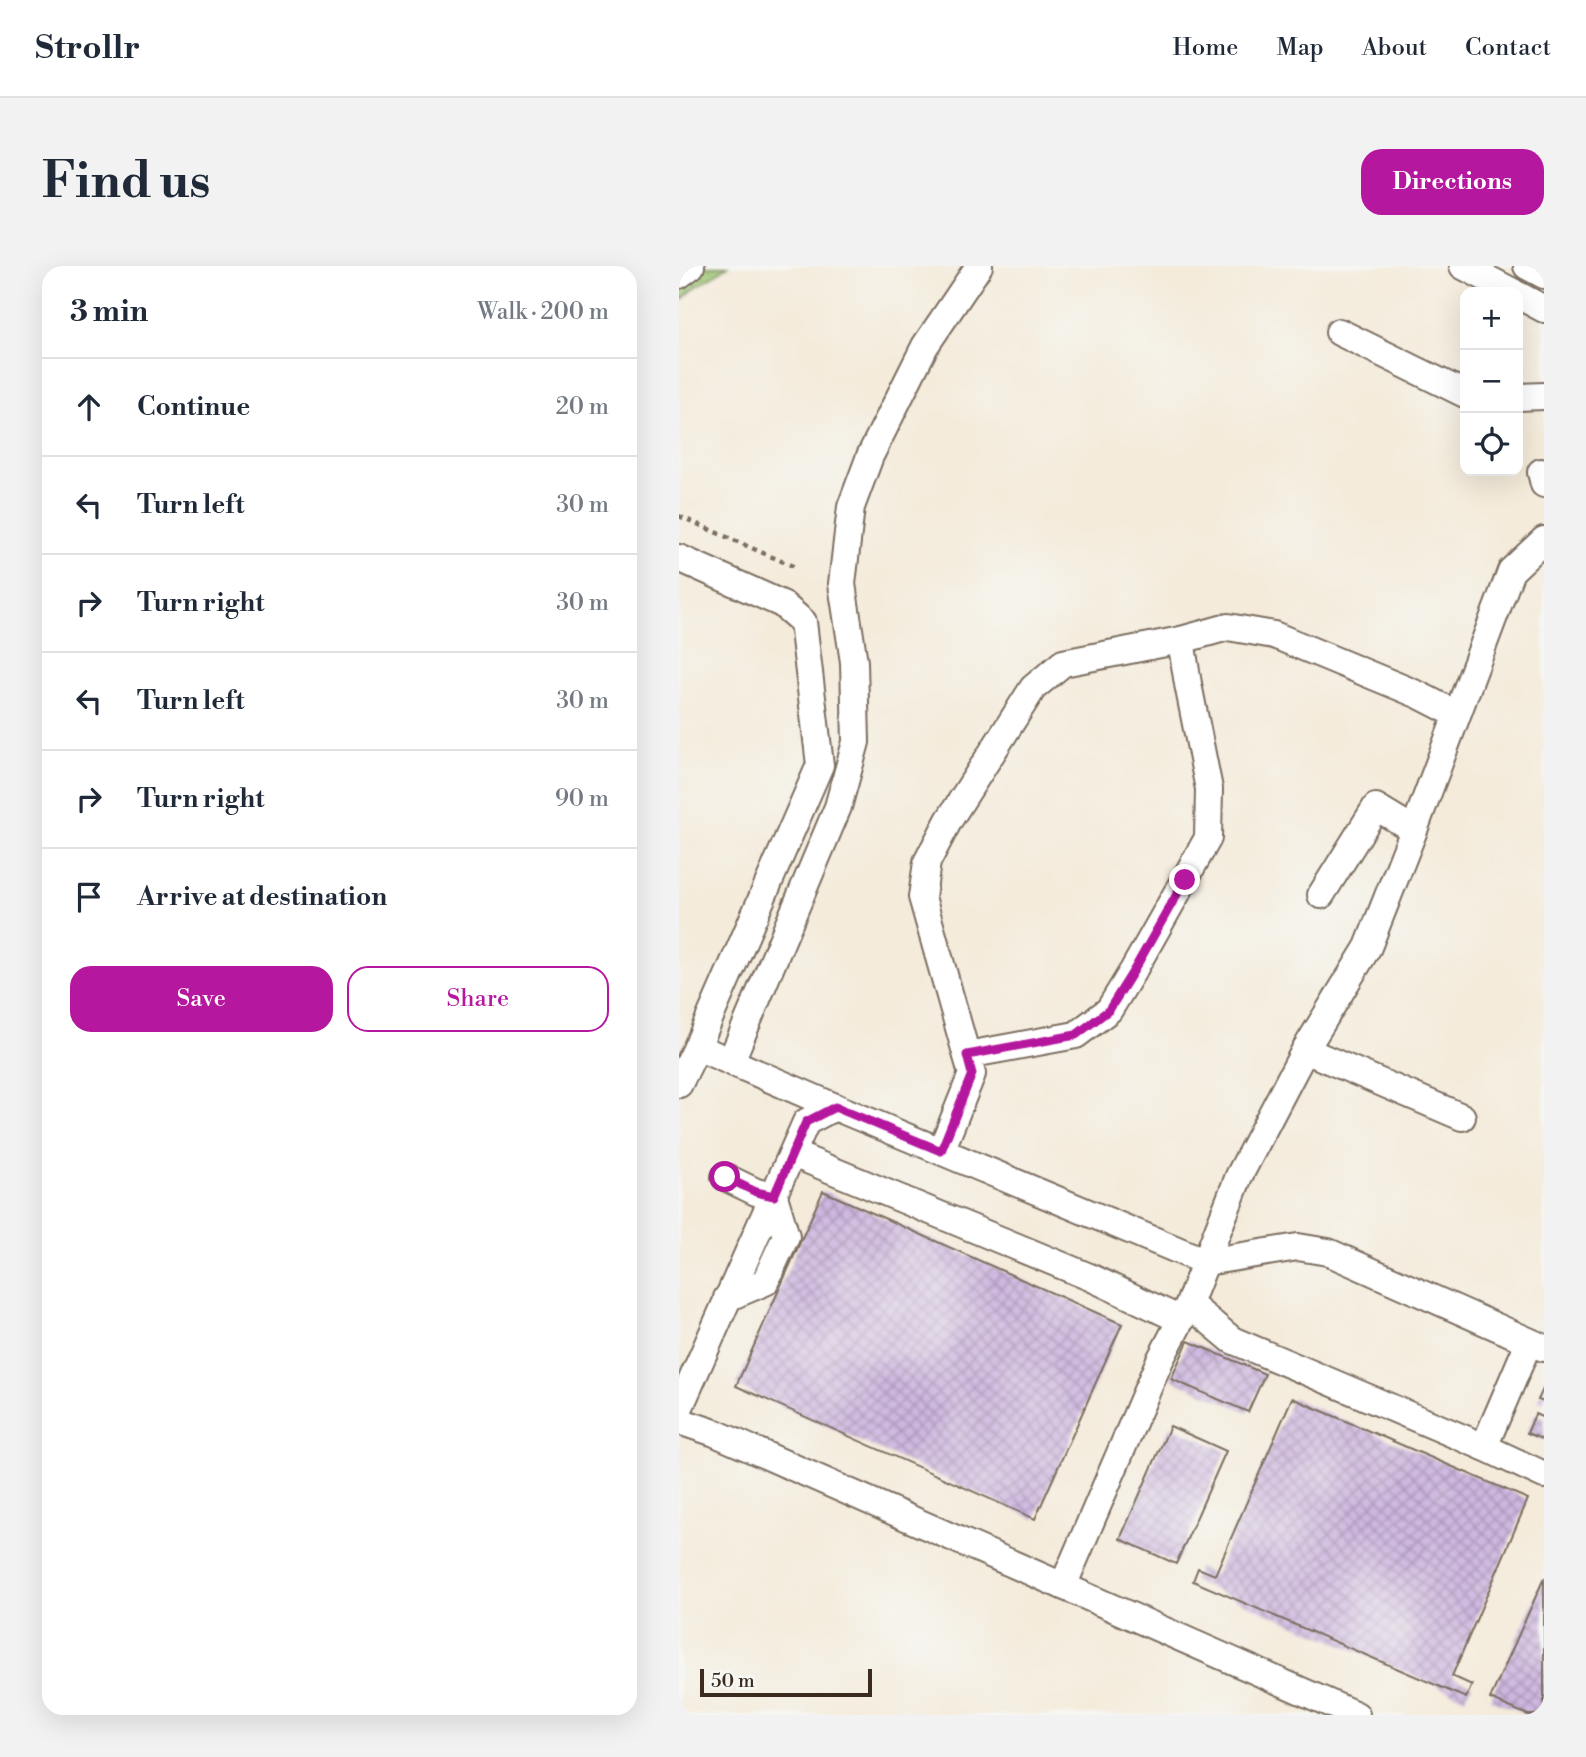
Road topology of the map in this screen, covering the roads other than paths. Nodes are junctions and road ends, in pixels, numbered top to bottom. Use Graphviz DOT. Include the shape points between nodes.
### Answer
graph roads {
  1 [pos="691,266"];
  2 [pos="979,266"];
  3 [pos="1462,266"];
  4 [pos="1527,266"];
  5 [pos="679,275"];
  6 [pos="1544,275"];
  7 [pos="1503,287"];
  8 [pos="1523,298"];
  9 [pos="1544,309"];
  10 [pos="1339,332"];
  11 [pos="1460,392"];
  12 [pos="1544,396"];
  13 [pos="1523,397"];
  14 [pos="1544,540"];
  15 [pos="679,558"];
  16 [pos="1181,640"];
  17 [pos="1457,714"];
  18 [pos="1414,830"];
  19 [pos="1321,895"];
  20 [pos="697,1047"];
  21 [pos="1305,1050"];
  22 [pos="967,1055"];
  23 [pos="731,1061"];
  24 [pos="679,1084"];
  25 [pos="835,1107"];
  26 [pos="1462,1117"];
  27 [pos="941,1151"];
  28 [pos="793,1154"];
  29 [pos="725,1177"];
  30 [pos="774,1196"];
  31 [pos="1206,1262"];
  32 [pos="1185,1312"];
  33 [pos="1536,1345"];
  34 [pos="679,1409"];
  35 [pos="679,1420"];
  36 [pos="1483,1447"];
  37 [pos="1544,1475"];
  38 [pos="1063,1586"];
  39 [pos="1356,1715"];
  1 -- 5 [label="street"];
  2 -- 23 [label="street" via="925,346 870,456 851,507 842,584 854,662 856,742 838,807"];
  3 -- 7 [label="street"];
  4 -- 6 [label="street"];
  8 -- 9 [label="street"];
  10 -- 11 [label="street"];
  12 -- 13 [label="street"];
  14 -- 17 [label="street" via="1511,570"];
  15 -- 20 [label="street" via="782,604 803,622 820,765"];
  16 -- 17 [label="street" via="1228,627 1274,635"];
  16 -- 22 [label="street" via="1209,789 1208,838 1109,1010 1076,1035"];
  16 -- 22 [label="street" via="1063,663 1033,688 926,862 922,897"];
  17 -- 18 [label="street"];
  18 -- 19 [label="street" via="1376,807"];
  18 -- 21 [label="street" via="1368,947"];
  20 -- 23 [label="street"];
  20 -- 24 [label="street"];
  21 -- 26 [label="street"];
  21 -- 31 [label="street" via="1239,1176"];
  22 -- 27 [label="street" via="972,1074"];
  23 -- 25 [label="street"];
  25 -- 27 [label="street"];
  25 -- 28 [label="street" via="806,1122"];
  27 -- 31 [label="street"];
  28 -- 30 [label="street"];
  28 -- 32 [label="street" via="1092,1279"];
  29 -- 30 [label="street"];
  30 -- 34 [label="street"];
  31 -- 32 [label="street"];
  31 -- 33 [label="street" via="1298,1247 1328,1252"];
  32 -- 36 [label="street" via="1232,1340"];
  32 -- 38 [label="street"];
  33 -- 36 [label="street"];
  35 -- 38 [label="street"];
  36 -- 37 [label="street"];
  38 -- 39 [label="street"];
}
